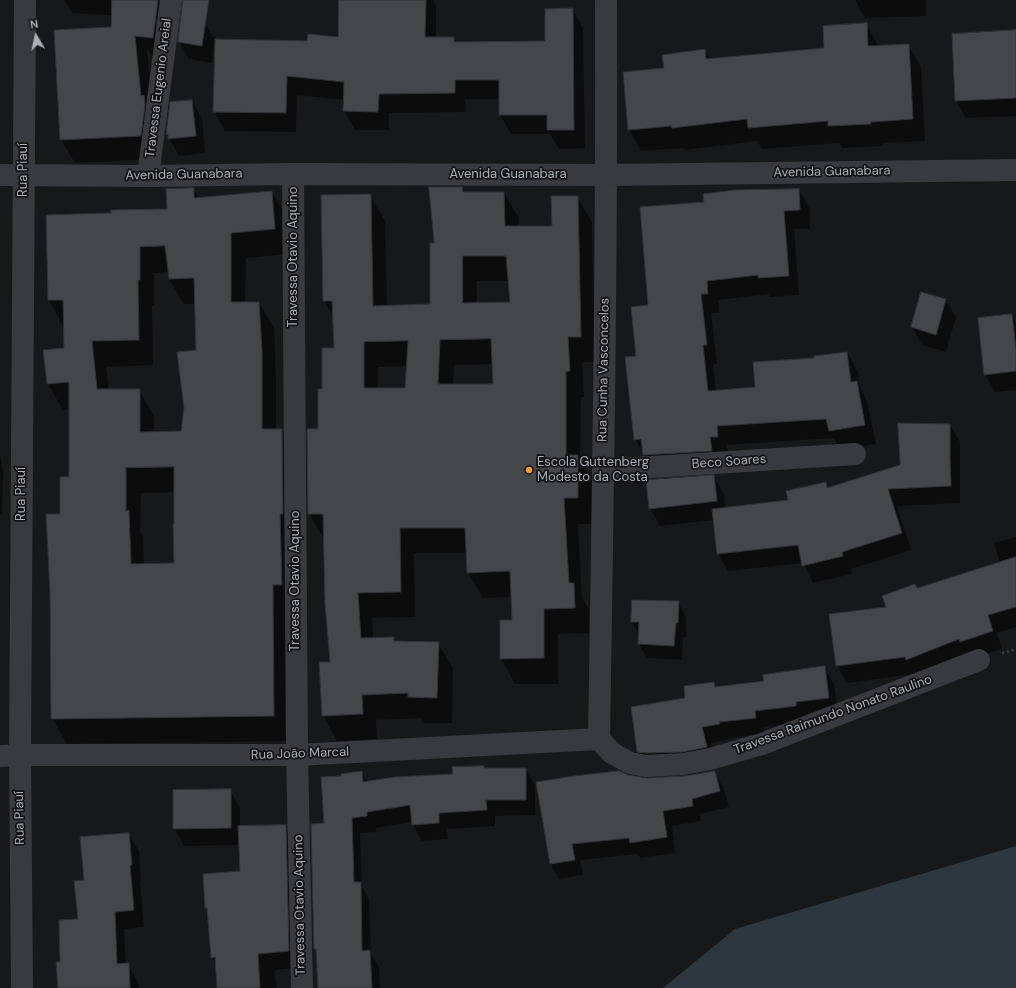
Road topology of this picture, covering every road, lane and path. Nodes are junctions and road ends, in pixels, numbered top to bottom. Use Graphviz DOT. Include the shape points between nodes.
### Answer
graph roads {
  1 [pos="25,0"];
  2 [pos="171,0"];
  3 [pos="606,0"];
  4 [pos="1016,170"];
  5 [pos="24,174"];
  6 [pos="293,174"];
  7 [pos="0,175"];
  8 [pos="606,175"];
  9 [pos="148,176"];
  10 [pos="855,454"];
  11 [pos="604,470"];
  12 [pos="979,660"];
  13 [pos="599,740"];
  14 [pos="297,755"];
  15 [pos="10,756"];
  16 [pos="22,988"];
  17 [pos="302,988"];
  1 -- 5 [label="street, Rua Piauí"];
  2 -- 9 [label="street, Travessa Eugenio Areial"];
  3 -- 8 [label="street, Rua Cunha Vasconcelos"];
  4 -- 8 [label="street, Avenida Guanabara"];
  5 -- 7 [label="street, Avenida Guanabara"];
  5 -- 9 [label="street, Avenida Guanabara"];
  5 -- 15 [label="street, Rua Piauí"];
  6 -- 8 [label="street, Avenida Guanabara"];
  6 -- 9 [label="street, Avenida Guanabara"];
  6 -- 14 [label="street, Travessa Otavio Aquino"];
  8 -- 11 [label="street, Rua Cunha Vasconcelos"];
  10 -- 11 [label="street, Beco Soares"];
  11 -- 13 [label="street, Rua Cunha Vasconcelos"];
  12 -- 13 [label="street, Travessa Raimundo Nonato Raulino" via="762,744 710,759 683,764 646,766 630,763"];
  13 -- 14 [label="street, Rua João Marcal"];
  14 -- 15 [label="street, Rua João Marcal"];
  14 -- 17 [label="street, Travessa Otavio Aquino"];
  15 -- 16 [label="street, Rua Piauí"];
}
